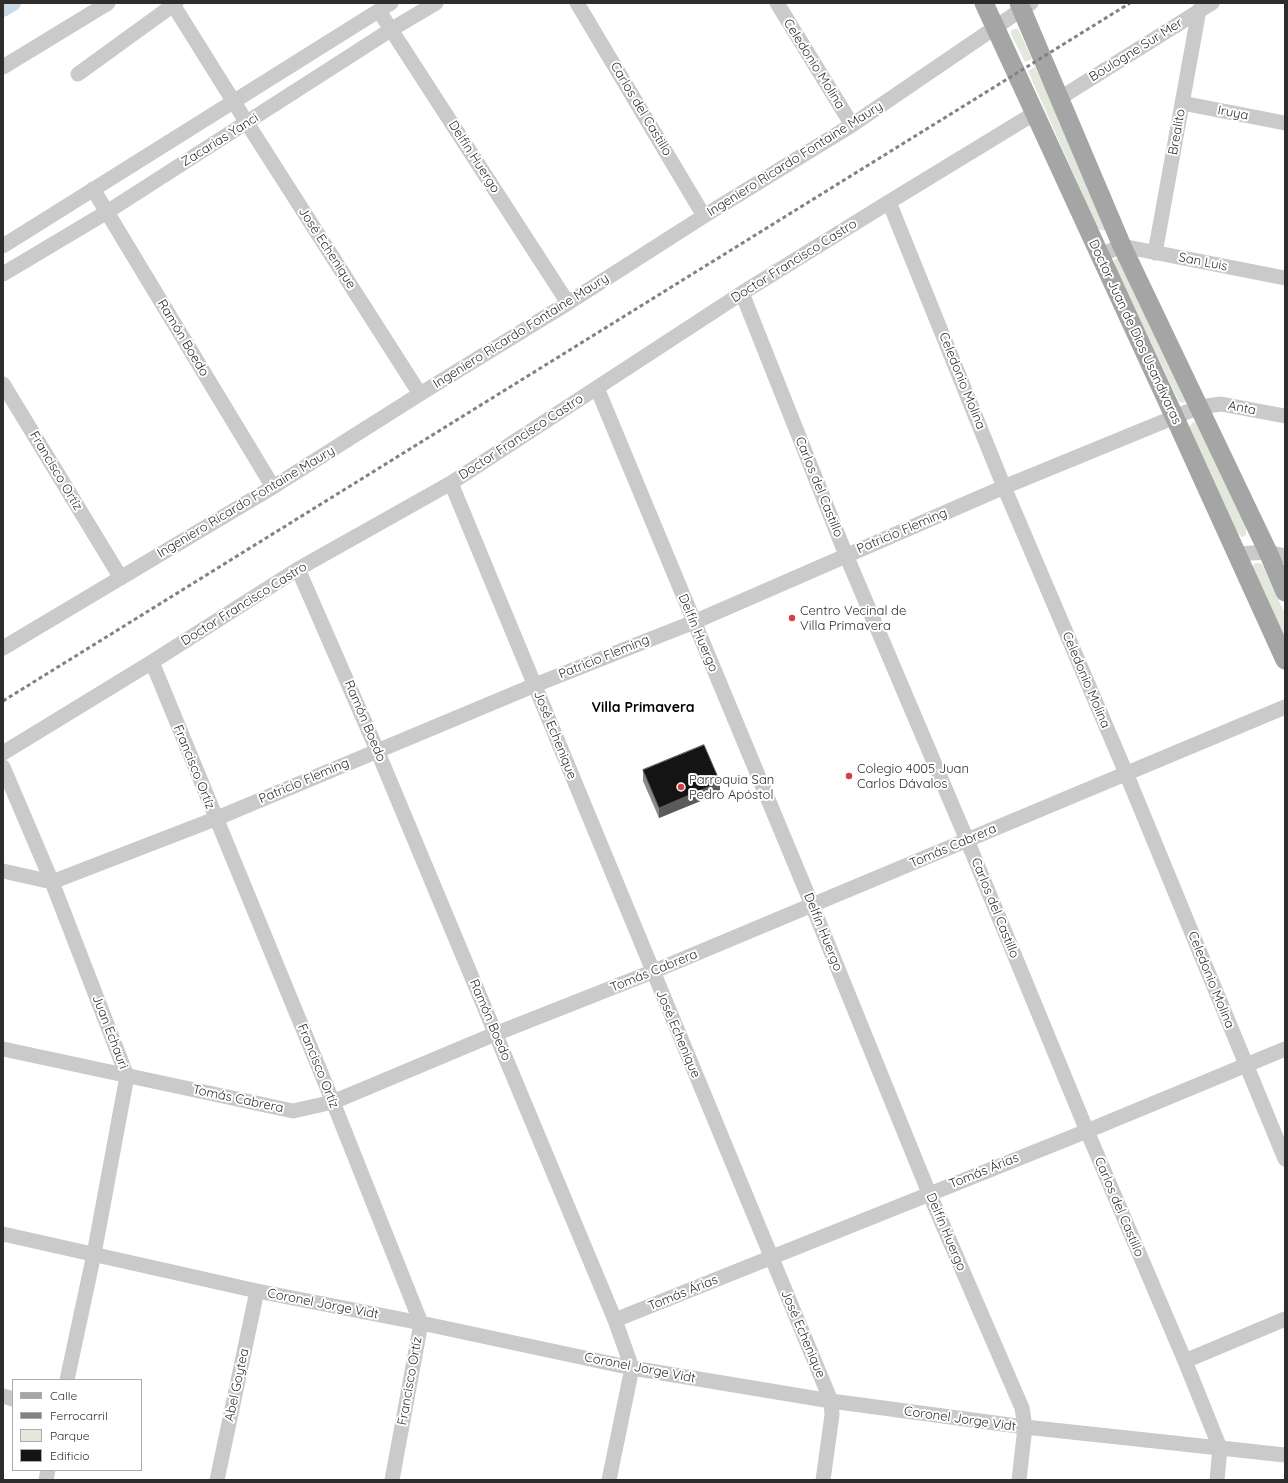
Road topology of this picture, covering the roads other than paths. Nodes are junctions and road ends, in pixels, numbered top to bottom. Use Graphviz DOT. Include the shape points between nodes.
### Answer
graph roads {
  1 [pos="108,3"];
  2 [pos="436,3"];
  3 [pos="577,3"];
  4 [pos="777,3"];
  5 [pos="984,3"];
  6 [pos="174,4"];
  7 [pos="1024,5"];
  8 [pos="385,7"];
  9 [pos="1206,7"];
  10 [pos="996,28"];
  11 [pos="392,29"];
  12 [pos="3,67"];
  13 [pos="78,74"];
  14 [pos="1060,98"];
  15 [pos="234,102"];
  16 [pos="1182,103"];
  17 [pos="1035,113"];
  18 [pos="247,123"];
  19 [pos="1285,123"];
  20 [pos="852,125"];
  21 [pos="93,189"];
  22 [pos="889,202"];
  23 [pos="107,212"];
  24 [pos="704,216"];
  25 [pos="3,246"];
  26 [pos="1122,246"];
  27 [pos="1155,253"];
  28 [pos="1100,255"];
  29 [pos="3,274"];
  30 [pos="1285,278"];
  31 [pos="742,293"];
  32 [pos="568,303"];
  33 [pos="3,384"];
  34 [pos="597,388"];
  35 [pos="420,394"];
  36 [pos="1199,407"];
  37 [pos="1285,416"];
  38 [pos="1175,418"];
  39 [pos="451,483"];
  40 [pos="273,487"];
  41 [pos="1004,487"];
  42 [pos="1237,554"];
  43 [pos="1277,554"];
  44 [pos="846,555"];
  45 [pos="298,570"];
  46 [pos="121,578"];
  47 [pos="1285,592"];
  48 [pos="694,622"];
  49 [pos="3,648"];
  50 [pos="1285,660"];
  51 [pos="152,662"];
  52 [pos="535,685"];
  53 [pos="1285,707"];
  54 [pos="377,750"];
  55 [pos="3,753"];
  56 [pos="3,767"];
  57 [pos="1126,773"];
  58 [pos="215,819"];
  59 [pos="967,840"];
  60 [pos="3,871"];
  61 [pos="52,882"];
  62 [pos="812,905"];
  63 [pos="652,972"];
  64 [pos="495,1034"];
  65 [pos="3,1049"];
  66 [pos="1285,1049"];
  67 [pos="1246,1064"];
  68 [pos="127,1076"];
  69 [pos="333,1102"];
  70 [pos="1087,1131"];
  71 [pos="1285,1159"];
  72 [pos="929,1193"];
  73 [pos="3,1234"];
  74 [pos="94,1254"];
  75 [pos="771,1258"];
  76 [pos="257,1290"];
  77 [pos="1285,1319"];
  78 [pos="615,1320"];
  79 [pos="421,1323"];
  80 [pos="1185,1361"];
  81 [pos="632,1368"];
  82 [pos="67,1379"];
  83 [pos="831,1401"];
  84 [pos="1025,1427"];
  85 [pos="1220,1448"];
  86 [pos="1285,1455"];
  87 [pos="394,1479"];
  88 [pos="217,1480"];
  89 [pos="609,1480"];
  90 [pos="823,1480"];
  91 [pos="1019,1480"];
  92 [pos="1217,1480"];
  1 -- 12 [label="street"];
  2 -- 11 [label="street, Zacarias Yanci"];
  3 -- 24 [label="street, Carlos del Castillo"];
  4 -- 20 [label="street, Celedonio Molina"];
  5 -- 10 [label="main road, Doctor Juan de Dios Usandivaras"];
  6 -- 13 [label="street"];
  6 -- 15 [label="street, José Echenique"];
  7 -- 10 [label="street, Ingeniero Ricardo Fontaine Maury"];
  7 -- 14 [label="main road, Doctor Juan de Dios Usandivaras" via="1041,58"];
  8 -- 11 [label="street, Delfín Huergo"];
  8 -- 15 [label="street, Zacarias Yanci"];
  9 -- 14 [label="street, Boulogne Sur Mer"];
  9 -- 16 [label="street, Brealito"];
  10 -- 17 [label="main road, Doctor Juan de Dios Usandivaras"];
  10 -- 20 [label="street, Ingeniero Ricardo Fontaine Maury"];
  11 -- 18 [label="street, Zacarias Yanci"];
  11 -- 32 [label="street, Delfín Huergo"];
  14 -- 26 [label="main road, Doctor Juan de Dios Usandivaras"];
  15 -- 18 [label="street, José Echenique"];
  15 -- 21 [label="street, Zacarias Yanci"];
  16 -- 19 [label="street, Iruya"];
  16 -- 27 [label="street, Brealito"];
  17 -- 22 [label="street, Doctor Francisco Castro"];
  17 -- 28 [label="main road, Doctor Juan de Dios Usandivaras"];
  18 -- 23 [label="street, Zacarias Yanci"];
  18 -- 35 [label="street, José Echenique"];
  20 -- 24 [label="street, Ingeniero Ricardo Fontaine Maury"];
  21 -- 23 [label="street, Ramón Boedo"];
  21 -- 25 [label="street, Zacarias Yanci"];
  22 -- 31 [label="street, Doctor Francisco Castro"];
  22 -- 41 [label="street, Celedonio Molina"];
  23 -- 29 [label="street, Zacarias Yanci"];
  23 -- 40 [label="street, Ramón Boedo"];
  24 -- 32 [label="street, Ingeniero Ricardo Fontaine Maury"];
  26 -- 27 [label="street, San Luis"];
  26 -- 28 [label="street"];
  26 -- 36 [label="main road, Doctor Juan de Dios Usandivaras"];
  27 -- 30 [label="street, San Luis"];
  28 -- 38 [label="main road, Doctor Juan de Dios Usandivaras"];
  31 -- 34 [label="street, Doctor Francisco Castro"];
  31 -- 44 [label="street, Carlos del Castillo"];
  32 -- 35 [label="street, Ingeniero Ricardo Fontaine Maury"];
  33 -- 46 [label="street, Francisco Ortíz"];
  34 -- 39 [label="street, Doctor Francisco Castro"];
  34 -- 48 [label="street, Delfín Huergo"];
  35 -- 40 [label="street, Ingeniero Ricardo Fontaine Maury"];
  36 -- 37 [label="street, Anta" via="1221,404"];
  36 -- 38 [label="street, Patricio Fleming"];
  36 -- 43 [label="main road, Doctor Juan de Dios Usandivaras"];
  38 -- 41 [label="street, Patricio Fleming"];
  38 -- 42 [label="main road, Doctor Juan de Dios Usandivaras"];
  39 -- 45 [label="street, Doctor Francisco Castro"];
  39 -- 52 [label="street, José Echenique"];
  40 -- 46 [label="street, Ingeniero Ricardo Fontaine Maury"];
  41 -- 44 [label="street, Patricio Fleming"];
  41 -- 57 [label="street, Celedonio Molina"];
  42 -- 43 [label="street"];
  42 -- 50 [label="main road, Doctor Juan de Dios Usandivaras"];
  43 -- 47 [label="main road, Doctor Juan de Dios Usandivaras"];
  44 -- 48 [label="street, Patricio Fleming"];
  44 -- 59 [label="street, Carlos del Castillo"];
  45 -- 51 [label="street, Doctor Francisco Castro"];
  45 -- 54 [label="street, Ramón Boedo"];
  46 -- 49 [label="street, Ingeniero Ricardo Fontaine Maury"];
  48 -- 52 [label="street, Patricio Fleming"];
  48 -- 62 [label="street, Delfín Huergo"];
  51 -- 55 [label="street, Doctor Francisco Castro"];
  51 -- 58 [label="street, Francisco Ortíz"];
  52 -- 54 [label="street, Patricio Fleming"];
  52 -- 63 [label="street, José Echenique"];
  53 -- 57 [label="street, Tomás Cabrera"];
  54 -- 58 [label="street, Patricio Fleming"];
  54 -- 64 [label="street, Ramón Boedo"];
  56 -- 61 [label="street, Juan Echauri"];
  57 -- 59 [label="street, Tomás Cabrera"];
  57 -- 67 [label="street, Celedonio Molina"];
  58 -- 61 [label="street, Patricio Fleming"];
  58 -- 69 [label="street, Francisco Ortíz"];
  59 -- 62 [label="street, Tomás Cabrera"];
  59 -- 70 [label="street, Carlos del Castillo"];
  60 -- 61 [label="street"];
  61 -- 68 [label="street, Juan Echauri"];
  62 -- 63 [label="street, Tomás Cabrera"];
  62 -- 72 [label="street, Delfín Huergo"];
  63 -- 64 [label="street, Tomás Cabrera"];
  63 -- 75 [label="street, José Echenique"];
  64 -- 69 [label="street, Tomás Cabrera"];
  64 -- 78 [label="street, Ramón Boedo"];
  65 -- 68 [label="street, Tomás Cabrera"];
  66 -- 67 [label="street, Tomás Árias"];
  67 -- 70 [label="street, Tomás Árias"];
  67 -- 71 [label="street, Celedonio Molina"];
  68 -- 69 [label="street, Tomás Cabrera" via="293,1111"];
  68 -- 74 [label="street, Juan Echauri"];
  69 -- 79 [label="street, Francisco Ortíz"];
  70 -- 72 [label="street, Tomás Árias"];
  70 -- 80 [label="street, Carlos del Castillo"];
  72 -- 75 [label="street, Tomás Árias"];
  72 -- 84 [label="street, Delfín Huergo" via="1022,1408"];
  73 -- 74 [label="street, Coronel Jorge Vidt"];
  74 -- 76 [label="street, Coronel Jorge Vidt"];
  74 -- 82 [label="street, Juan Echauri"];
  75 -- 78 [label="street, Tomás Árias"];
  75 -- 83 [label="street, José Echenique"];
  76 -- 79 [label="street, Coronel Jorge Vidt"];
  76 -- 88 [label="street, Abel Goytea"];
  77 -- 80 [label="street"];
  78 -- 81 [label="street, Ramón Boedo"];
  79 -- 81 [label="street, Coronel Jorge Vidt"];
  79 -- 87 [label="street, Francisco Ortíz"];
  80 -- 85 [label="street, Carlos del Castillo"];
  81 -- 83 [label="street, Coronel Jorge Vidt"];
  81 -- 89 [label="street"];
  83 -- 84 [label="street, Coronel Jorge Vidt"];
  83 -- 90 [label="street, José Echenique" via="832,1415"];
  84 -- 85 [label="street, Coronel Jorge Vidt"];
  84 -- 91 [label="street, Delfín Huergo"];
  85 -- 86 [label="street, Coronel Jorge Vidt"];
  85 -- 92 [label="street, Carlos del Castillo"];
}
